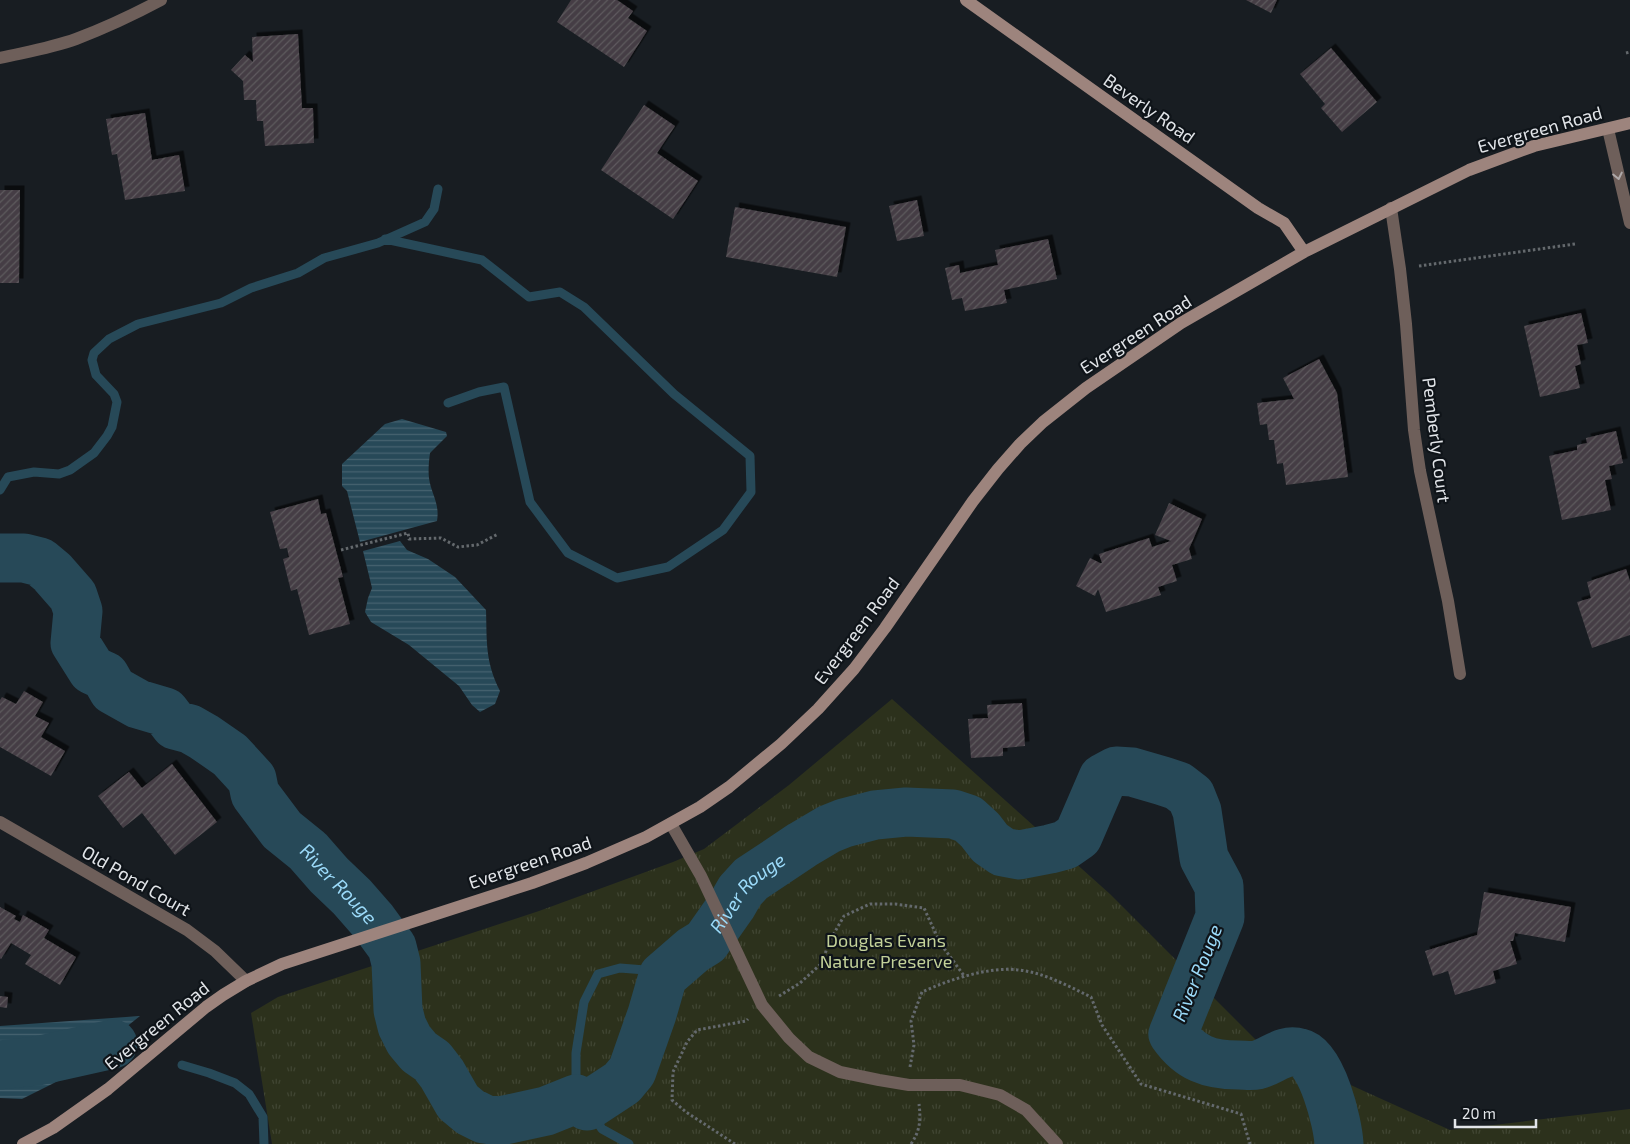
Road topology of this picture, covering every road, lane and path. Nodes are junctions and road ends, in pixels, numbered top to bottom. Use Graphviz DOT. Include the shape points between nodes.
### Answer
graph roads {
  1 [pos="161,0"];
  2 [pos="966,0"];
  3 [pos="0,58"];
  4 [pos="1630,123"];
  5 [pos="1608,128"];
  6 [pos="1391,208"];
  7 [pos="1630,223"];
  8 [pos="1575,244"];
  9 [pos="1304,252"];
  10 [pos="1400,269"];
  11 [pos="498,534"];
  12 [pos="341,550"];
  13 [pos="1460,674"];
  14 [pos="0,822"];
  15 [pos="671,824"];
  16 [pos="964,977"];
  17 [pos="246,981"];
  18 [pos="762,1005"];
  19 [pos="910,1085"];
  20 [pos="23,1144"];
  21 [pos="735,1144"];
  22 [pos="911,1144"];
  23 [pos="1057,1144"];
  24 [pos="1250,1144"];
  1 -- 3 [label="street" via="74,40"];
  2 -- 9 [label="street, Beverly Road" via="1258,208 1284,223"];
  4 -- 5 [label="street, Evergreen Road"];
  5 -- 6 [label="street, Evergreen Road" via="1502,157"];
  5 -- 7 [label="street, one-way"];
  6 -- 9 [label="street, Evergreen Road"];
  6 -- 10 [label="street, Pemberly Court"];
  8 -- 10 [label="path"];
  9 -- 15 [label="street, Evergreen Road" via="1181,323 1086,388 1043,422 998,469 885,628 818,709 729,787"];
  10 -- 13 [label="street, Pemberly Court" via="1420,471"];
  11 -- 12 [label="path" via="477,546 458,547 441,538 409,540 408,533"];
  14 -- 17 [label="street, Old Pond Court" via="187,930 215,950"];
  15 -- 17 [label="street, Evergreen Road" via="586,863 282,964"];
  15 -- 18 [label="street" via="701,876"];
  16 -- 18 [label="path" via="940,943 924,908 870,904 844,916 829,942 822,963 800,983"];
  16 -- 19 [label="path" via="922,992 911,1021 914,1045 907,1078"];
  16 -- 24 [label="path" via="990,971 1018,970 1055,979 1091,997 1102,1025 1141,1084 1241,1114"];
  17 -- 20 [label="street, Evergreen Road" via="206,1007 108,1089 53,1128"];
  18 -- 19 [label="street" via="809,1057 840,1072"];
  18 -- 21 [label="path" via="746,1021 697,1030 687,1042 673,1072 672,1100"];
  19 -- 22 [label="path" via="917,1095 920,1124"];
  19 -- 23 [label="street" via="960,1085 1000,1095 1026,1110"];
}
